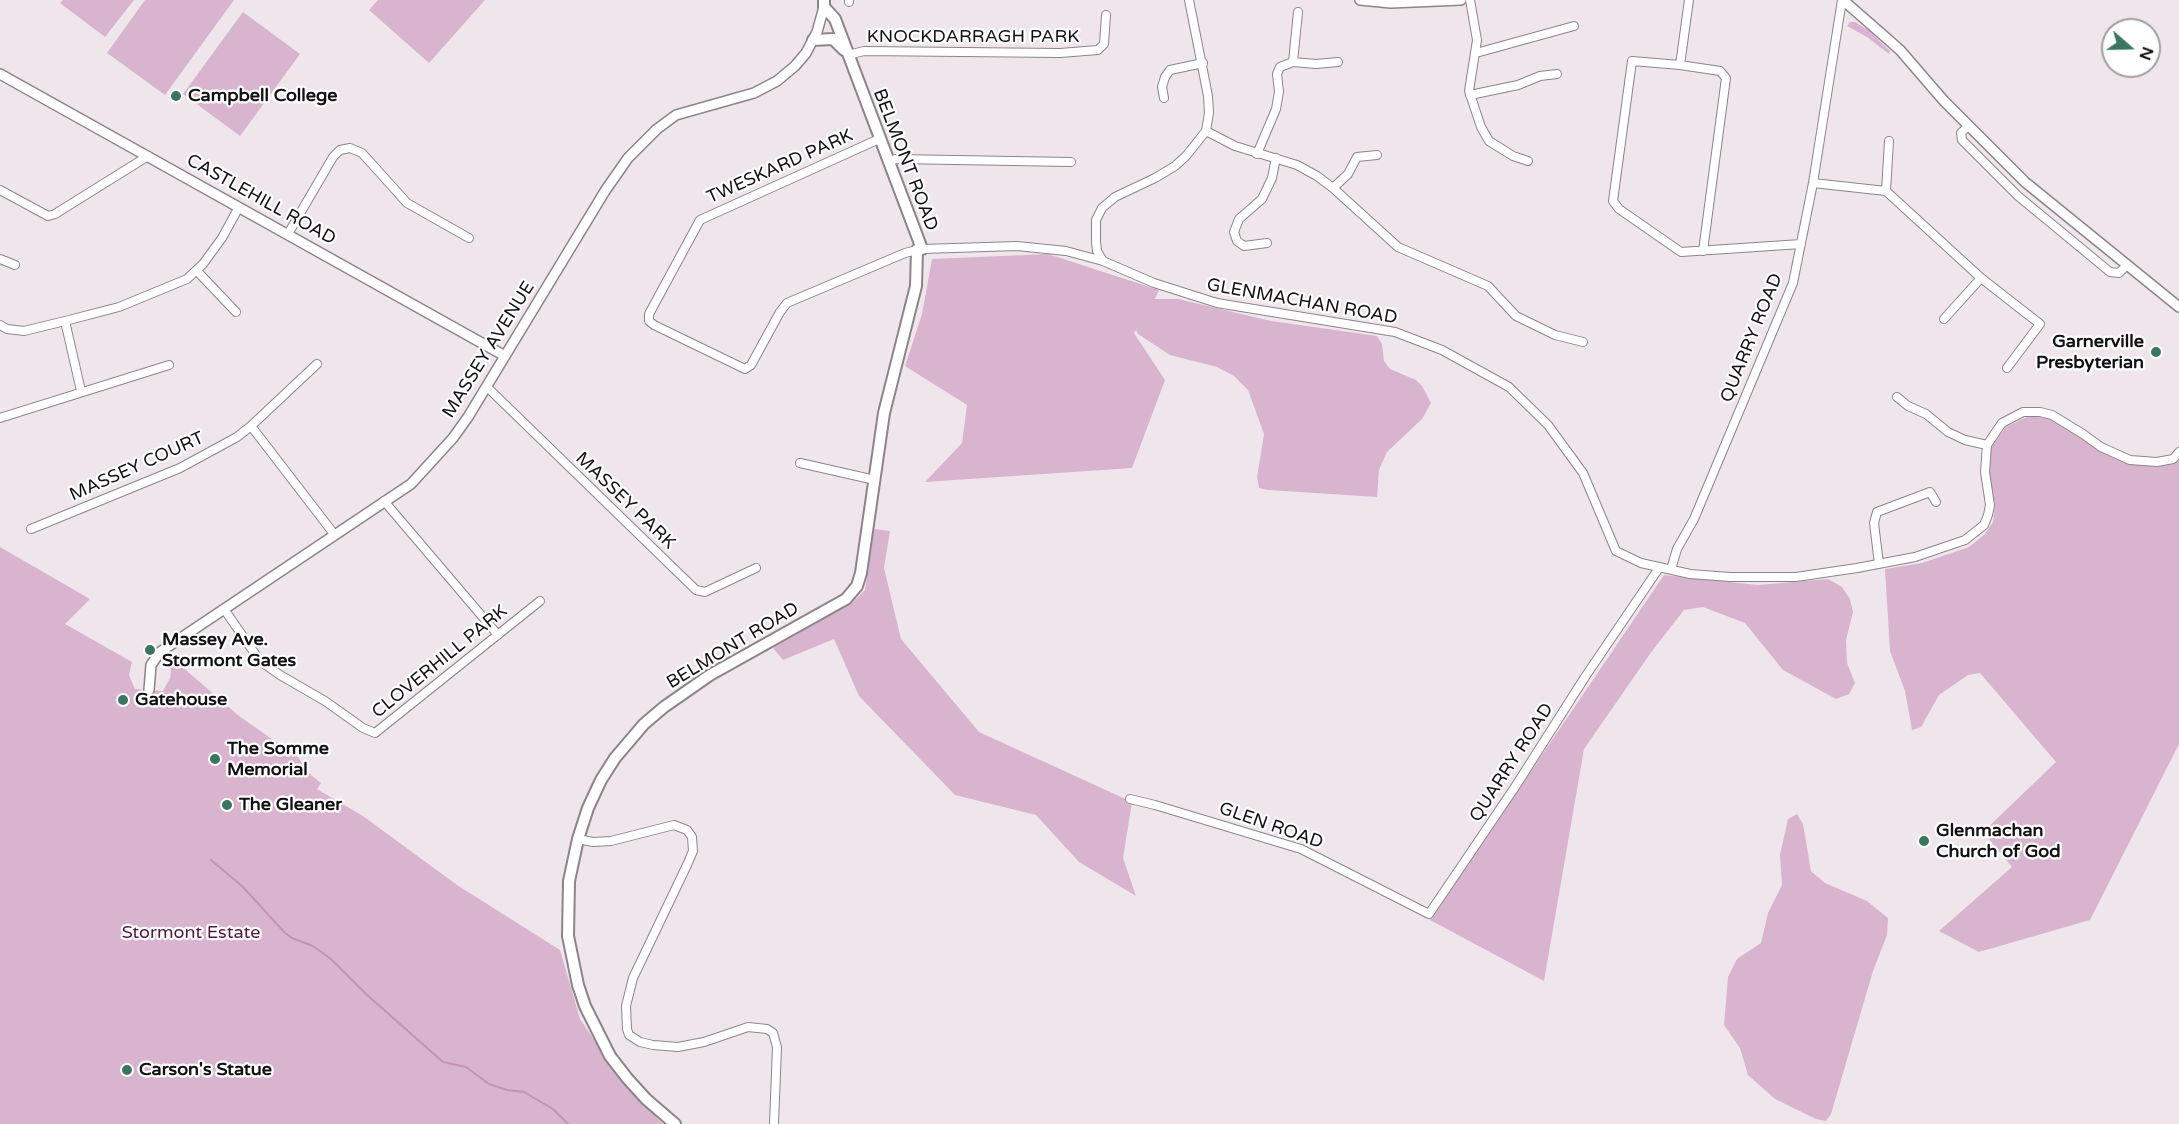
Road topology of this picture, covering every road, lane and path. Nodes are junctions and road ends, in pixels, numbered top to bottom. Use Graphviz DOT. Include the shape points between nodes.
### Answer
graph roads {
  1 [pos="1189,0"];
  2 [pos="1360,0"];
  3 [pos="1461,0"];
  4 [pos="1470,0"];
  5 [pos="1689,0"];
  6 [pos="1842,0"];
  7 [pos="824,4"];
  8 [pos="1298,12"];
  9 [pos="1107,15"];
  10 [pos="1574,26"];
  11 [pos="813,40"];
  12 [pos="1476,53"];
  13 [pos="848,55"];
  14 [pos="1293,62"];
  15 [pos="1203,63"];
  16 [pos="1338,63"];
  17 [pos="1680,65"];
  18 [pos="0,74"];
  19 [pos="1557,74"];
  20 [pos="1470,95"];
  21 [pos="1164,98"];
  22 [pos="1969,125"];
  23 [pos="1206,131"];
  24 [pos="879,139"];
  25 [pos="1889,141"];
  26 [pos="1257,154"];
  27 [pos="1377,155"];
  28 [pos="148,156"];
  29 [pos="1276,158"];
  30 [pos="888,161"];
  31 [pos="1528,161"];
  32 [pos="1071,162"];
  33 [pos="1812,183"];
  34 [pos="1333,188"];
  35 [pos="0,190"];
  36 [pos="1886,191"];
  37 [pos="239,207"];
  38 [pos="288,234"];
  39 [pos="469,238"];
  40 [pos="1266,243"];
  41 [pos="1801,244"];
  42 [pos="919,250"];
  43 [pos="1704,250"];
  44 [pos="0,259"];
  45 [pos="1103,261"];
  46 [pos="15,265"];
  47 [pos="2127,265"];
  48 [pos="197,271"];
  49 [pos="1981,278"];
  50 [pos="2179,308"];
  51 [pos="236,312"];
  52 [pos="1944,319"];
  53 [pos="65,321"];
  54 [pos="0,325"];
  55 [pos="1583,342"];
  56 [pos="505,356"];
  57 [pos="318,364"];
  58 [pos="169,365"];
  59 [pos="2007,368"];
  60 [pos="487,387"];
  61 [pos="81,391"];
  62 [pos="1897,397"];
  63 [pos="0,418"];
  64 [pos="251,426"];
  65 [pos="1987,445"];
  66 [pos="2179,452"];
  67 [pos="800,463"];
  68 [pos="875,480"];
  69 [pos="384,501"];
  70 [pos="1936,502"];
  71 [pos="31,529"];
  72 [pos="334,534"];
  73 [pos="1879,564"];
  74 [pos="756,568"];
  75 [pos="1659,568"];
  76 [pos="1673,570"];
  77 [pos="540,601"];
  78 [pos="224,609"];
  79 [pos="498,635"];
  80 [pos="149,690"];
  81 [pos="1130,799"];
  82 [pos="578,839"];
  83 [pos="1429,914"];
  84 [pos="675,1124"];
  85 [pos="774,1124"];
  1 -- 15 [label="street"];
  2 -- 3 [label="street"];
  4 -- 12 [label="street"];
  5 -- 17 [label="street"];
  6 -- 22 [label="street" via="1900,51"];
  6 -- 33 [label="street, QUARRY ROAD"];
  7 -- 11 [label="street, MASSEY AVENUE"];
  7 -- 13 [label="main road, BELMONT ROAD" via="835,19"];
  8 -- 14 [label="street"];
  9 -- 13 [label="street, KNOCKDARRAGH PARK" via="1104,44 1098,50 864,51"];
  10 -- 12 [label="street"];
  11 -- 13 [label="main road" via="833,39"];
  11 -- 56 [label="street, MASSEY AVENUE" via="795,66 777,81 754,93 676,115 628,158"];
  12 -- 20 [label="street"];
  13 -- 24 [label="main road, BELMONT ROAD"];
  14 -- 16 [label="street"];
  14 -- 26 [label="street" via="1280,67 1277,74 1276,109"];
  15 -- 21 [label="street" via="1170,70 1162,87"];
  15 -- 23 [label="street" via="1209,113"];
  17 -- 43 [label="street" via="1720,71 1726,78"];
  17 -- 43 [label="street" via="1632,60 1613,201 1681,252"];
  18 -- 28 [label="street, CASTLEHILL ROAD"];
  19 -- 20 [label="street"];
  20 -- 31 [label="street" via="1489,141"];
  22 -- 47 [label="street" via="2025,182"];
  22 -- 47 [label="street" via="1962,140 2018,196 2110,272 2119,273"];
  23 -- 26 [label="street"];
  23 -- 45 [label="street" via="1175,166 1101,208 1096,220 1096,242"];
  24 -- 30 [label="main road, BELMONT ROAD"];
  24 -- 42 [label="street, TWESKARD PARK" via="700,219 649,314 649,321 745,369 788,303"];
  25 -- 36 [label="street"];
  26 -- 29 [label="street"];
  27 -- 34 [label="street" via="1357,157 1348,174"];
  28 -- 35 [label="street" via="48,216"];
  28 -- 37 [label="street, CASTLEHILL ROAD"];
  29 -- 34 [label="street" via="1297,165"];
  29 -- 40 [label="street" via="1262,199 1239,219 1234,232 1244,246"];
  30 -- 32 [label="street"];
  30 -- 42 [label="main road, BELMONT ROAD"];
  33 -- 36 [label="street"];
  33 -- 41 [label="street, QUARRY ROAD"];
  34 -- 55 [label="street" via="1398,247 1488,286 1516,316 1554,335"];
  36 -- 49 [label="street"];
  37 -- 38 [label="street, CASTLEHILL ROAD"];
  37 -- 48 [label="street"];
  38 -- 39 [label="street" via="333,158 340,150 350,148 362,153 407,203"];
  38 -- 56 [label="street, CASTLEHILL ROAD"];
  41 -- 43 [label="street"];
  41 -- 76 [label="street, QUARRY ROAD" via="1793,283 1694,519 1677,549"];
  42 -- 45 [label="street, GLENMACHAN ROAD" via="1017,246 1066,251"];
  42 -- 68 [label="main road, BELMONT ROAD" via="915,286 884,413"];
  44 -- 46 [label="street"];
  45 -- 75 [label="street, GLENMACHAN ROAD" via="1145,280 1217,303 1395,332 1442,350 1485,373 1509,387 1548,425 1582,473 1616,551"];
  47 -- 50 [label="street"];
  48 -- 51 [label="street"];
  48 -- 53 [label="street" via="119,308"];
  49 -- 52 [label="street"];
  49 -- 59 [label="street" via="2040,324"];
  53 -- 54 [label="street" via="24,331"];
  53 -- 61 [label="street"];
  56 -- 60 [label="street, MASSEY AVENUE"];
  57 -- 64 [label="street, MASSEY COURT"];
  58 -- 61 [label="street"];
  60 -- 69 [label="street, MASSEY AVENUE" via="453,438 430,464 411,484"];
  60 -- 74 [label="street, MASSEY PARK" via="696,590 705,592"];
  61 -- 63 [label="street"];
  62 -- 65 [label="street" via="1948,432"];
  64 -- 71 [label="street, MASSEY COURT" via="180,468"];
  64 -- 72 [label="street"];
  65 -- 66 [label="street" via="2002,423 2023,412 2040,412 2064,421 2101,447 2130,460 2157,462 2173,459"];
  65 -- 73 [label="street, GLENMACHAN ROAD" via="1985,472 1990,505 1984,525 1965,540"];
  67 -- 68 [label="street"];
  68 -- 82 [label="main road, BELMONT ROAD" via="861,573 853,593 710,675 664,706 615,758 588,808"];
  69 -- 72 [label="street, MASSEY AVENUE"];
  69 -- 79 [label="street"];
  70 -- 73 [label="street" via="1930,492 1877,512 1874,523"];
  72 -- 78 [label="street, MASSEY AVENUE"];
  73 -- 76 [label="street, GLENMACHAN ROAD" via="1796,577 1730,577"];
  75 -- 76 [label="street, GLENMACHAN ROAD"];
  75 -- 83 [label="street, QUARRY ROAD"];
  77 -- 79 [label="street, CLOVERHILL PARK"];
  78 -- 79 [label="street, CLOVERHILL PARK" via="260,661 369,733 375,733"];
  78 -- 80 [label="street, MASSEY AVENUE" via="155,657"];
  81 -- 83 [label="street, GLEN ROAD" via="1301,849"];
  82 -- 84 [label="main road, BELMONT ROAD" via="567,908 578,985 610,1056 640,1092"];
  82 -- 85 [label="street" via="611,841 674,825 687,830 692,837 693,851 633,978 626,1006 627,1029 640,1042 678,1047 748,1027 772,1032 777,1047"];
}
